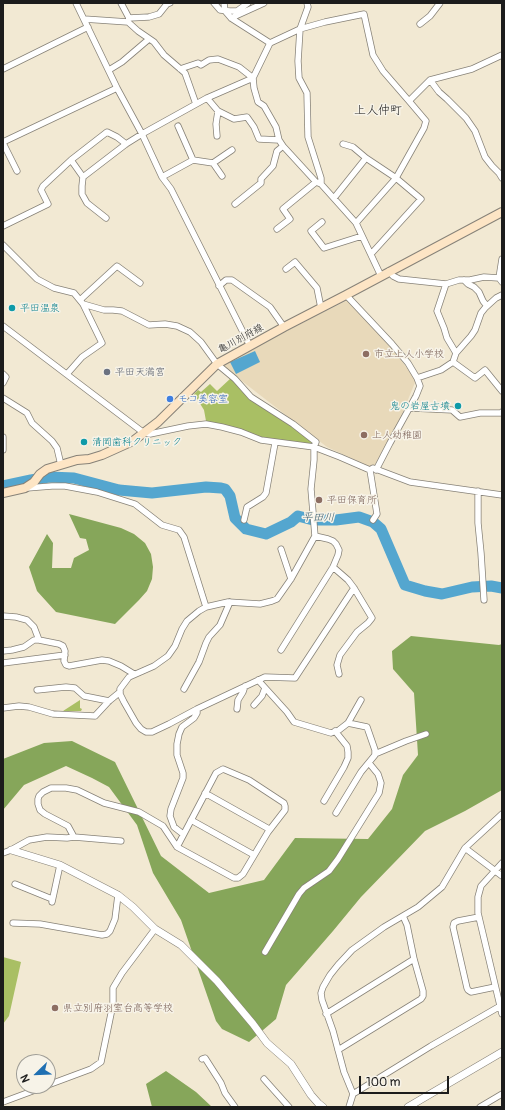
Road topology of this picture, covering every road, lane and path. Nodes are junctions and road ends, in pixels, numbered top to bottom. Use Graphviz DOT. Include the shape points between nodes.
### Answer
graph roads {
  1 [pos="76,3"];
  2 [pos="121,3"];
  3 [pos="170,3"];
  4 [pos="214,3"];
  5 [pos="224,3"];
  6 [pos="248,3"];
  7 [pos="264,3"];
  8 [pos="307,3"];
  9 [pos="440,3"];
  10 [pos="225,11"];
  11 [pos="230,18"];
  12 [pos="84,19"];
  13 [pos="128,20"];
  14 [pos="420,24"];
  15 [pos="88,26"];
  16 [pos="300,29"];
  17 [pos="149,39"];
  18 [pos="270,43"];
  19 [pos="502,55"];
  20 [pos="3,69"];
  21 [pos="180,69"];
  22 [pos="109,70"];
  23 [pos="253,78"];
  24 [pos="430,80"];
  25 [pos="117,88"];
  26 [pos="207,98"];
  27 [pos="409,101"];
  28 [pos="196,104"];
  29 [pos="218,111"];
  30 [pos="178,126"];
  31 [pos="142,134"];
  32 [pos="217,136"];
  33 [pos="279,140"];
  34 [pos="3,142"];
  35 [pos="126,144"];
  36 [pos="343,144"];
  37 [pos="283,146"];
  38 [pos="232,150"];
  39 [pos="366,158"];
  40 [pos="71,160"];
  41 [pos="193,160"];
  42 [pos="213,163"];
  43 [pos="17,172"];
  44 [pos="222,176"];
  45 [pos="83,177"];
  46 [pos="162,177"];
  47 [pos="396,178"];
  48 [pos="502,178"];
  49 [pos="318,183"];
  50 [pos="334,198"];
  51 [pos="234,204"];
  52 [pos="502,212"];
  53 [pos="106,218"];
  54 [pos="322,222"];
  55 [pos="356,223"];
  56 [pos="3,226"];
  57 [pos="276,229"];
  58 [pos="362,236"];
  59 [pos="3,245"];
  60 [pos="371,254"];
  61 [pos="502,259"];
  62 [pos="286,269"];
  63 [pos="389,271"];
  64 [pos="381,276"];
  65 [pos="464,280"];
  66 [pos="500,280"];
  67 [pos="140,283"];
  68 [pos="446,284"];
  69 [pos="219,286"];
  70 [pos="346,295"];
  71 [pos="502,295"];
  72 [pos="82,302"];
  73 [pos="487,306"];
  74 [pos="320,308"];
  75 [pos="3,326"];
  76 [pos="284,327"];
  77 [pos="250,346"];
  78 [pos="456,353"];
  79 [pos="453,362"];
  80 [pos="217,364"];
  81 [pos="3,374"];
  82 [pos="67,374"];
  83 [pos="418,378"];
  84 [pos="3,383"];
  85 [pos="502,390"];
  86 [pos="3,398"];
  87 [pos="410,408"];
  88 [pos="502,412"];
  89 [pos="144,433"];
  90 [pos="3,436"];
  91 [pos="275,442"];
  92 [pos="314,448"];
  93 [pos="3,450"];
  94 [pos="61,465"];
  95 [pos="373,470"];
  96 [pos="25,488"];
  97 [pos="478,491"];
  98 [pos="3,493"];
  99 [pos="502,495"];
  100 [pos="244,520"];
  101 [pos="373,520"];
  102 [pos="315,536"];
  103 [pos="281,549"];
  104 [pos="332,567"];
  105 [pos="291,579"];
  106 [pos="354,588"];
  107 [pos="484,600"];
  108 [pos="230,602"];
  109 [pos="206,606"];
  110 [pos="3,616"];
  111 [pos="40,640"];
  112 [pos="281,650"];
  113 [pos="3,651"];
  114 [pos="65,655"];
  115 [pos="3,663"];
  116 [pos="134,674"];
  117 [pos="339,674"];
  118 [pos="258,680"];
  119 [pos="245,686"];
  120 [pos="265,688"];
  121 [pos="184,689"];
  122 [pos="37,690"];
  123 [pos="120,692"];
  124 [pos="361,700"];
  125 [pos="109,701"];
  126 [pos="254,705"];
  127 [pos="3,708"];
  128 [pos="196,709"];
  129 [pos="238,709"];
  130 [pos="348,723"];
  131 [pos="335,731"];
  132 [pos="426,734"];
  133 [pos="375,754"];
  134 [pos="369,763"];
  135 [pos="205,793"];
  136 [pos="324,801"];
  137 [pos="336,813"];
  138 [pos="502,814"];
  139 [pos="191,820"];
  140 [pos="269,830"];
  141 [pos="183,834"];
  142 [pos="74,837"];
  143 [pos="121,841"];
  144 [pos="177,846"];
  145 [pos="465,848"];
  146 [pos="11,850"];
  147 [pos="3,853"];
  148 [pos="254,855"];
  149 [pos="502,863"];
  150 [pos="60,865"];
  151 [pos="495,870"];
  152 [pos="502,876"];
  153 [pos="15,884"];
  154 [pos="118,895"];
  155 [pos="403,916"];
  156 [pos="479,917"];
  157 [pos="13,923"];
  158 [pos="155,929"];
  159 [pos="265,952"];
  160 [pos="414,959"];
  161 [pos="496,987"];
  162 [pos="501,1006"];
  163 [pos="326,1014"];
  164 [pos="502,1014"];
  165 [pos="338,1050"];
  166 [pos="502,1052"];
  167 [pos="202,1059"];
  168 [pos="264,1079"];
  169 [pos="56,1083"];
  170 [pos="25,1094"];
  171 [pos="353,1094"];
  172 [pos="502,1094"];
  173 [pos="493,1099"];
  174 [pos="3,1102"];
  175 [pos="235,1107"];
  176 [pos="289,1107"];
  177 [pos="323,1107"];
  178 [pos="349,1107"];
  179 [pos="408,1107"];
  180 [pos="480,1107"];
  181 [pos="493,1107"];
  1 -- 12 [label="street"];
  2 -- 13 [label="street"];
  3 -- 13 [label="street" via="159,14"];
  4 -- 10 [label="street" via="220,10"];
  5 -- 10 [label="street"];
  6 -- 10 [label="street" via="238,11"];
  7 -- 11 [label="street"];
  8 -- 16 [label="street" via="308,7"];
  9 -- 14 [label="street"];
  10 -- 11 [label="street"];
  11 -- 18 [label="street"];
  12 -- 13 [label="street"];
  12 -- 15 [label="street"];
  13 -- 17 [label="street"];
  15 -- 20 [label="street"];
  15 -- 22 [label="street"];
  16 -- 18 [label="street"];
  16 -- 27 [label="street" via="364,14 373,55"];
  16 -- 49 [label="street" via="299,78 307,93 308,137 321,178"];
  17 -- 21 [label="street"];
  17 -- 22 [label="street"];
  18 -- 23 [label="street"];
  19 -- 24 [label="street" via="472,69"];
  21 -- 23 [label="street" via="218,59 239,67"];
  21 -- 28 [label="street" via="185,73"];
  22 -- 25 [label="street"];
  23 -- 26 [label="street"];
  23 -- 33 [label="street" via="258,102 264,106 276,127"];
  24 -- 27 [label="street"];
  24 -- 48 [label="street" via="466,118 475,131 485,157"];
  25 -- 31 [label="street"];
  25 -- 34 [label="street"];
  26 -- 28 [label="street"];
  26 -- 29 [label="street"];
  27 -- 47 [label="street" via="426,121"];
  28 -- 31 [label="street"];
  29 -- 32 [label="street"];
  29 -- 33 [label="street" via="234,119 247,117 259,139"];
  30 -- 41 [label="street"];
  31 -- 35 [label="street"];
  31 -- 46 [label="street"];
  33 -- 37 [label="street"];
  34 -- 43 [label="street"];
  35 -- 40 [label="street" via="107,132"];
  35 -- 45 [label="street"];
  36 -- 39 [label="street" via="352,147"];
  37 -- 49 [label="street"];
  37 -- 51 [label="street" via="277,151 273,166 261,179 261,184"];
  38 -- 42 [label="street"];
  39 -- 47 [label="street"];
  39 -- 50 [label="street"];
  40 -- 45 [label="street"];
  40 -- 56 [label="street" via="43,186 41,190 48,204"];
  41 -- 42 [label="street"];
  41 -- 46 [label="street"];
  42 -- 44 [label="street"];
  45 -- 53 [label="street" via="82,194 87,203"];
  46 -- 69 [label="street" via="171,188"];
  47 -- 55 [label="street"];
  47 -- 60 [label="street" via="421,199"];
  49 -- 50 [label="street"];
  49 -- 57 [label="street" via="283,209 290,219"];
  50 -- 55 [label="street"];
  52 -- 63 [label="main road, 亀川別府線"];
  54 -- 58 [label="street" via="311,232 324,248"];
  55 -- 58 [label="street"];
  58 -- 60 [label="street"];
  59 -- 72 [label="street" via="38,279 54,288 74,293"];
  60 -- 64 [label="street"];
  61 -- 66 [label="street"];
  62 -- 74 [label="street" via="295,262 317,288"];
  63 -- 64 [label="main road, 亀川別府線"];
  63 -- 68 [label="street" via="400,279"];
  64 -- 70 [label="main road, 亀川別府線"];
  65 -- 66 [label="street" via="484,277"];
  65 -- 68 [label="street"];
  65 -- 73 [label="street" via="474,287"];
  67 -- 72 [label="street" via="117,266"];
  68 -- 78 [label="street" via="437,311 447,338"];
  69 -- 76 [label="street" via="226,280 232,280 270,307"];
  69 -- 77 [label="street"];
  70 -- 74 [label="main road, 亀川別府線"];
  70 -- 83 [label="street" via="392,344"];
  71 -- 73 [label="street"];
  72 -- 80 [label="street" via="104,310 122,311 149,325 177,326 190,332 201,342"];
  72 -- 82 [label="street" via="102,343 82,357"];
  73 -- 78 [label="street" via="481,313 475,330"];
  74 -- 76 [label="main road, 亀川別府線"];
  75 -- 82 [label="street"];
  76 -- 77 [label="main road, 亀川別府線"];
  77 -- 80 [label="main road, 亀川別府線"];
  78 -- 79 [label="street"];
  79 -- 83 [label="street" via="441,370"];
  79 -- 85 [label="street" via="475,378 485,370"];
  80 -- 89 [label="main road, 亀川別府線"];
  80 -- 92 [label="street" via="251,397 316,442"];
  81 -- 84 [label="street" via="6,377"];
  82 -- 89 [label="street"];
  83 -- 87 [label="street" via="420,386"];
  86 -- 94 [label="street" via="27,413 32,423 52,441 57,448"];
  87 -- 88 [label="street" via="452,410 460,417"];
  87 -- 95 [label="street"];
  89 -- 91 [label="street" via="206,424"];
  89 -- 94 [label="main road, 亀川別府線" via="102,455"];
  90 -- 93 [label="street"];
  91 -- 92 [label="street"];
  91 -- 100 [label="street" via="266,493 247,507"];
  92 -- 95 [label="street"];
  92 -- 102 [label="street" via="311,489"];
  94 -- 96 [label="main road, 亀川別府線" via="46,469"];
  95 -- 97 [label="street" via="410,482"];
  95 -- 101 [label="street" via="377,514"];
  96 -- 98 [label="main road, 亀川別府線"];
  96 -- 109 [label="street" via="65,486 97,492 134,504 162,525 180,530"];
  97 -- 99 [label="street"];
  97 -- 107 [label="street"];
  102 -- 104 [label="street" via="328,538 336,544 339,550"];
  102 -- 105 [label="street"];
  103 -- 105 [label="street"];
  104 -- 106 [label="street"];
  104 -- 112 [label="street"];
  105 -- 108 [label="street" via="277,599 272,601 260,604"];
  106 -- 117 [label="street" via="372,618 357,632 340,655"];
  106 -- 118 [label="street" via="295,678 264,677"];
  108 -- 109 [label="street"];
  108 -- 121 [label="street" via="220,625 209,637"];
  109 -- 116 [label="street" via="187,621 168,656 154,666"];
  110 -- 111 [label="street" via="27,620 34,627"];
  111 -- 113 [label="street" via="34,640 24,647"];
  111 -- 114 [label="street" via="63,646"];
  114 -- 115 [label="street"];
  114 -- 116 [label="street" via="64,661 69,666 102,660 121,666"];
  116 -- 123 [label="street" via="125,682"];
  118 -- 119 [label="street"];
  118 -- 120 [label="street"];
  119 -- 128 [label="street"];
  119 -- 129 [label="street" via="238,700"];
  120 -- 126 [label="street"];
  120 -- 131 [label="street" via="294,722 331,733"];
  122 -- 125 [label="street" via="75,688 84,696"];
  123 -- 125 [label="street"];
  123 -- 128 [label="street" via="136,723 146,732 152,732"];
  124 -- 130 [label="street"];
  125 -- 127 [label="street" via="95,716 53,714 24,706"];
  128 -- 141 [label="street" via="194,718 182,727 177,744 183,778 170,816 174,827"];
  130 -- 131 [label="street"];
  130 -- 133 [label="street" via="367,727 376,750"];
  131 -- 136 [label="street" via="347,746 348,758"];
  132 -- 133 [label="street"];
  133 -- 134 [label="street"];
  134 -- 137 [label="street"];
  134 -- 159 [label="street" via="378,774 381,783 379,794 330,871 299,894"];
  135 -- 139 [label="street"];
  135 -- 140 [label="street"];
  135 -- 140 [label="street" via="216,774 223,769 249,780 285,806 285,810"];
  138 -- 145 [label="street"];
  139 -- 141 [label="street"];
  139 -- 148 [label="street"];
  140 -- 148 [label="street"];
  141 -- 144 [label="street"];
  142 -- 143 [label="street"];
  142 -- 144 [label="street" via="68,826 40,810 38,799 43,792 51,788 77,790 104,803 139,812 163,826"];
  142 -- 146 [label="street" via="29,840"];
  144 -- 148 [label="street" via="234,878 242,874"];
  145 -- 151 [label="street"];
  145 -- 155 [label="street" via="442,887"];
  146 -- 147 [label="street"];
  146 -- 150 [label="street"];
  149 -- 151 [label="street"];
  150 -- 153 [label="street" via="52,901"];
  150 -- 154 [label="street"];
  151 -- 152 [label="street"];
  151 -- 156 [label="street" via="481,886 478,897"];
  154 -- 157 [label="street" via="115,919 107,934 40,924"];
  154 -- 158 [label="street"];
  155 -- 160 [label="street"];
  155 -- 163 [label="street" via="352,950 338,964 321,993"];
  156 -- 161 [label="street"];
  156 -- 161 [label="street" via="458,921 453,927 466,988 471,992"];
  158 -- 169 [label="street" via="113,988 113,1004 101,1062 91,1069"];
  158 -- 177 [label="street" via="181,945 217,981 267,1042 291,1064 311,1095"];
  160 -- 163 [label="street"];
  160 -- 165 [label="street" via="423,991 421,999"];
  161 -- 162 [label="street"];
  162 -- 164 [label="street"];
  162 -- 171 [label="street"];
  163 -- 165 [label="street"];
  165 -- 171 [label="street"];
  166 -- 179 [label="street"];
  167 -- 175 [label="street" via="205,1058"];
  168 -- 176 [label="street"];
  170 -- 174 [label="street"];
  171 -- 178 [label="street"];
  172 -- 173 [label="street"];
  173 -- 180 [label="street"];
  173 -- 181 [label="street"];
}
